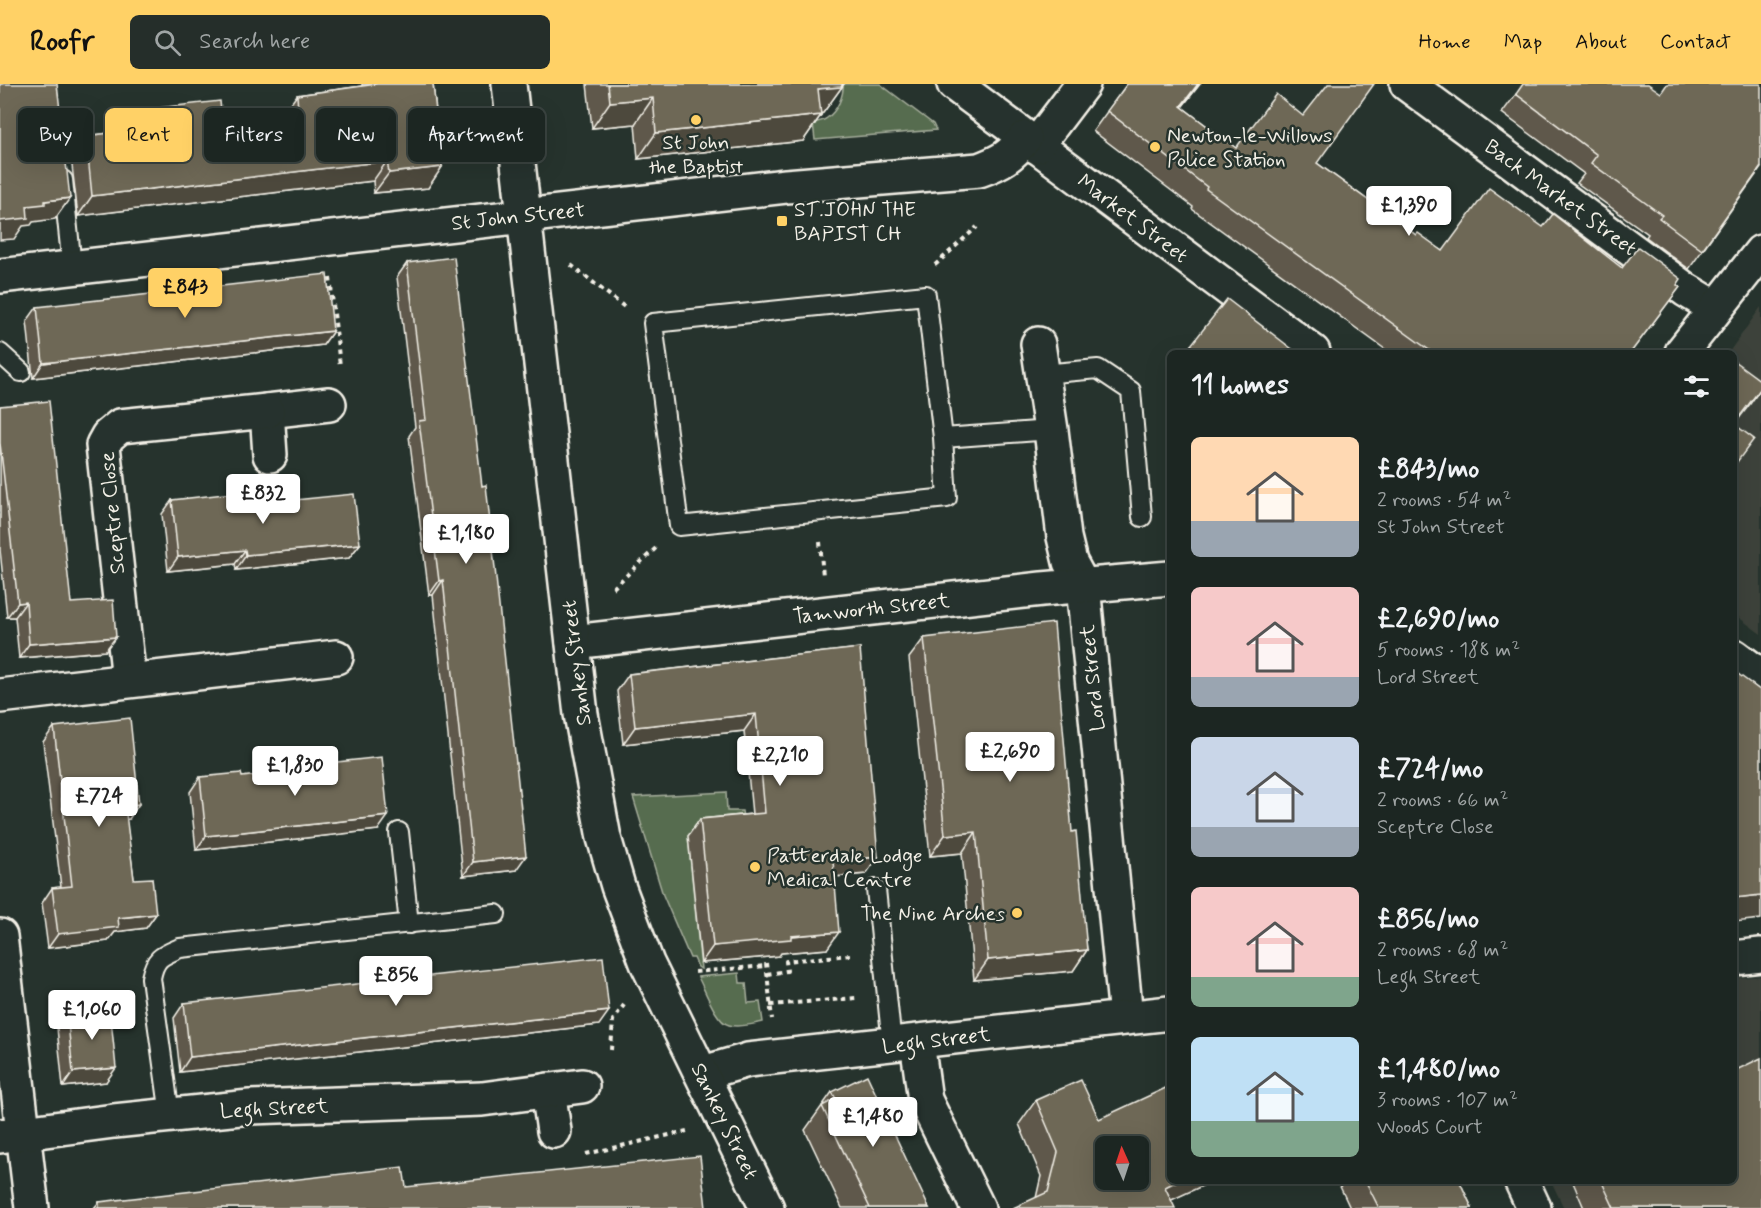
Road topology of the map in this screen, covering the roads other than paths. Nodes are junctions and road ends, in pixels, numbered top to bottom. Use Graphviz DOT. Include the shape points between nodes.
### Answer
graph roads {
  1 [pos="509,84"];
  2 [pos="954,84"];
  3 [pos="1083,84"];
  4 [pos="1407,84"];
  5 [pos="1031,142"];
  6 [pos="61,162"];
  7 [pos="524,215"];
  8 [pos="1758,260"];
  9 [pos="72,267"];
  10 [pos="0,276"];
  11 [pos="1716,308"];
  12 [pos="1310,350"];
  13 [pos="1684,350"];
  14 [pos="0,353"];
  15 [pos="1040,359"];
  16 [pos="21,372"];
  17 [pos="329,404"];
  18 [pos="267,411"];
  19 [pos="1051,430"];
  20 [pos="942,438"];
  21 [pos="270,455"];
  22 [pos="1142,517"];
  23 [pos="1167,578"];
  24 [pos="1083,586"];
  25 [pos="573,642"];
  26 [pos="336,657"];
  27 [pos="1737,658"];
  28 [pos="1761,676"];
  29 [pos="129,680"];
  30 [pos="0,696"];
  31 [pos="399,832"];
  32 [pos="876,889"];
  33 [pos="496,914"];
  34 [pos="409,924"];
  35 [pos="0,936"];
  36 [pos="1761,955"];
  37 [pos="1737,958"];
  38 [pos="1167,1013"];
  39 [pos="1126,1017"];
  40 [pos="905,1043"];
  41 [pos="703,1073"];
  42 [pos="582,1086"];
  43 [pos="548,1090"];
  44 [pos="171,1115"];
  45 [pos="554,1131"];
  46 [pos="12,1135"];
  47 [pos="1523,1184"];
  48 [pos="32,1208"];
  49 [pos="767,1208"];
  50 [pos="978,1208"];
  51 [pos="1534,1208"];
  1 -- 7 [label="street, Sankey Street"];
  2 -- 5 [label="street, Market Street"];
  3 -- 5 [label="street, St John Street"];
  4 -- 11 [label="street, Back Market Street" via="1686,290"];
  5 -- 7 [label="street, St John Street" via="1000,163 979,170 786,186"];
  5 -- 12 [label="street, Market Street"];
  6 -- 9 [label="lane"];
  7 -- 9 [label="street, St John Street"];
  7 -- 25 [label="street, Sankey Street"];
  8 -- 11 [label="street"];
  9 -- 10 [label="street, St John Street"];
  11 -- 13 [label="street"];
  14 -- 16 [label="lane"];
  15 -- 19 [label="street, Lord Street"];
  15 -- 22 [label="lane" via="1098,369 1131,391"];
  17 -- 18 [label="street, Sceptre Close"];
  18 -- 21 [label="street"];
  18 -- 29 [label="street, Sceptre Close" via="120,426 103,445"];
  19 -- 20 [label="lane"];
  19 -- 24 [label="street, Lord Street" via="1064,537 1070,562"];
  20 -- 20 [label="lane" via="947,498 679,526 653,323 926,295"];
  23 -- 24 [label="street, Tamworth Street"];
  24 -- 25 [label="street, Tamworth Street"];
  24 -- 39 [label="street, Lord Street"];
  25 -- 41 [label="street, Sankey Street" via="592,776 618,886 647,963"];
  26 -- 29 [label="street"];
  27 -- 28 [label="street"];
  29 -- 30 [label="street"];
  31 -- 34 [label="lane"];
  32 -- 40 [label="lane" via="887,995"];
  33 -- 34 [label="lane"];
  34 -- 44 [label="lane" via="180,948 163,955 154,964 151,978"];
  35 -- 46 [label="street"];
  36 -- 37 [label="street"];
  38 -- 39 [label="street, Legh Street"];
  39 -- 40 [label="street, Legh Street"];
  40 -- 41 [label="street, Legh Street" via="740,1061"];
  40 -- 50 [label="street" via="925,1100"];
  41 -- 49 [label="street, Sankey Street"];
  42 -- 43 [label="street, Legh Street"];
  43 -- 44 [label="street, Legh Street" via="482,1099 250,1107"];
  43 -- 45 [label="street"];
  44 -- 46 [label="street, Legh Street"];
  46 -- 48 [label="street"];
  47 -- 51 [label="street"];
}
